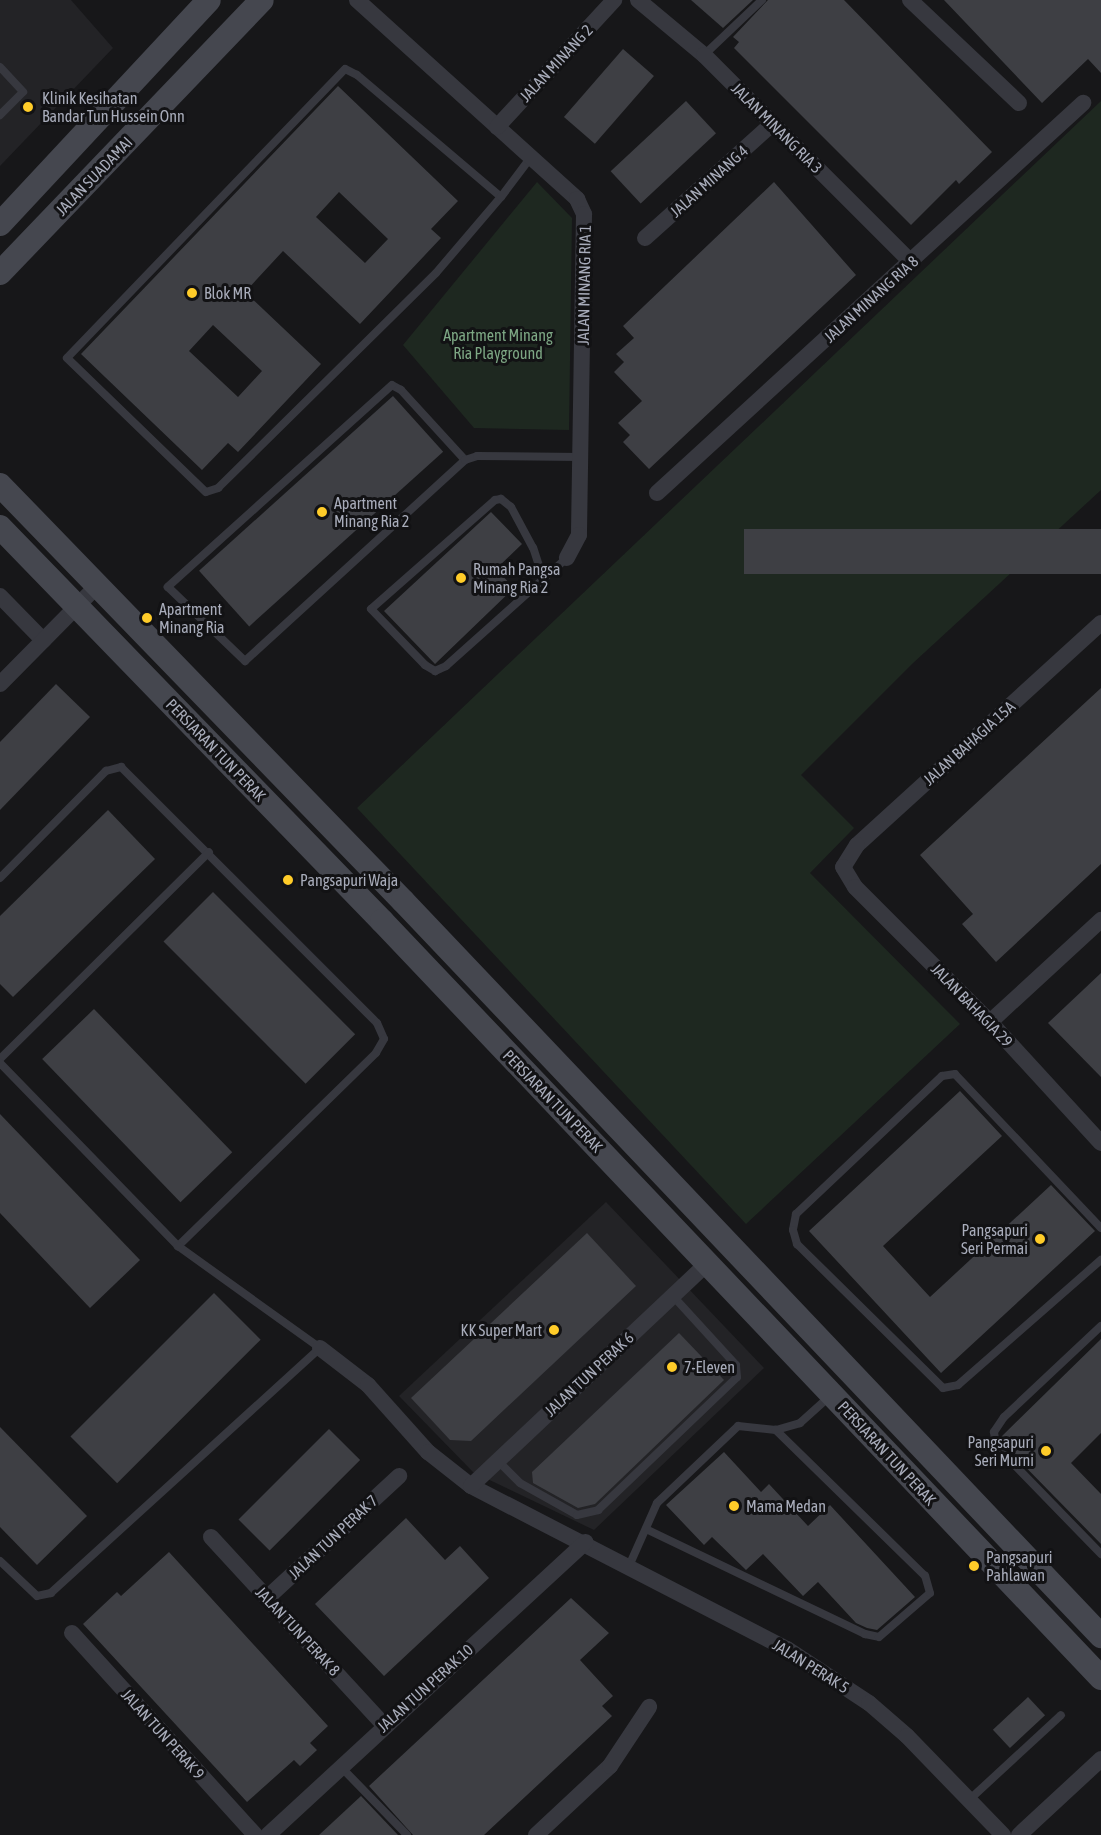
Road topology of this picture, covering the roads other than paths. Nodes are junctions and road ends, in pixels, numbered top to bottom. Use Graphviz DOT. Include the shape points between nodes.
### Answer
graph roads {
  1 [pos="209,0"];
  2 [pos="262,0"];
  3 [pos="281,0"];
  4 [pos="357,0"];
  5 [pos="614,0"];
  6 [pos="638,0"];
  7 [pos="762,0"];
  8 [pos="910,0"];
  9 [pos="239,24"];
  10 [pos="704,56"];
  11 [pos="0,67"];
  12 [pos="1019,103"];
  13 [pos="1083,103"];
  14 [pos="0,115"];
  15 [pos="772,124"];
  16 [pos="497,126"];
  17 [pos="531,157"];
  18 [pos="501,197"];
  19 [pos="0,224"];
  20 [pos="645,238"];
  21 [pos="911,262"];
  22 [pos="0,273"];
  23 [pos="581,457"];
  24 [pos="465,460"];
  25 [pos="0,485"];
  26 [pos="657,493"];
  27 [pos="0,527"];
  28 [pos="567,558"];
  29 [pos="543,579"];
  30 [pos="97,586"];
  31 [pos="0,597"];
  32 [pos="76,606"];
  33 [pos="1101,623"];
  34 [pos="43,640"];
  35 [pos="0,684"];
  36 [pos="209,852"];
  37 [pos="843,867"];
  38 [pos="0,878"];
  39 [pos="1101,920"];
  40 [pos="990,1022"];
  41 [pos="0,1061"];
  42 [pos="1101,1143"];
  43 [pos="1101,1228"];
  44 [pos="178,1246"];
  45 [pos="1101,1260"];
  46 [pos="708,1263"];
  47 [pos="673,1296"];
  48 [pos="1101,1326"];
  49 [pos="320,1348"];
  50 [pos="832,1394"];
  51 [pos="776,1430"];
  52 [pos="498,1461"];
  53 [pos="399,1476"];
  54 [pos="471,1486"];
  55 [pos="648,1530"];
  56 [pos="211,1537"];
  57 [pos="585,1542"];
  58 [pos="1101,1554"];
  59 [pos="0,1561"];
  60 [pos="629,1566"];
  61 [pos="267,1598"];
  62 [pos="72,1633"];
  63 [pos="1101,1636"];
  64 [pos="1101,1678"];
  65 [pos="649,1707"];
  66 [pos="1061,1715"];
  67 [pos="384,1725"];
  68 [pos="1101,1759"];
  69 [pos="340,1766"];
  70 [pos="969,1800"];
  71 [pos="255,1835"];
  72 [pos="268,1835"];
  73 [pos="407,1835"];
  74 [pos="536,1835"];
  75 [pos="1003,1835"];
  76 [pos="1019,1835"];
  1 -- 19 [label="street"];
  2 -- 9 [label="street, JALAN SUADAMAI"];
  3 -- 9 [label="street"];
  4 -- 16 [label="street, JALAN MINANG RIA 1"];
  5 -- 16 [label="street, JALAN MINANG 2"];
  6 -- 10 [label="street, JALAN MINANG RIA 3"];
  7 -- 10 [label="lane"];
  8 -- 12 [label="street"];
  9 -- 22 [label="street, JALAN SUADAMAI"];
  10 -- 15 [label="street, JALAN MINANG RIA 3"];
  11 -- 14 [label="lane" via="23,92"];
  13 -- 21 [label="street, JALAN MINANG RIA 8"];
  15 -- 20 [label="street, JALAN MINANG 4"];
  15 -- 21 [label="street, JALAN MINANG RIA 3"];
  16 -- 17 [label="street, JALAN MINANG RIA 1"];
  17 -- 18 [label="lane"];
  17 -- 23 [label="street, JALAN MINANG RIA 1" via="577,199 584,214"];
  18 -- 18 [label="lane" via="436,273 218,488 206,492 67,358 345,69"];
  21 -- 26 [label="street, JALAN MINANG RIA 8"];
  23 -- 24 [label="lane" via="477,456"];
  23 -- 28 [label="street, JALAN MINANG RIA 1" via="579,535"];
  24 -- 24 [label="lane" via="245,661 168,587 392,385"];
  25 -- 30 [label="street, PERSIARAN TUN PERAK"];
  27 -- 32 [label="street, PERSIARAN TUN PERAK"];
  28 -- 29 [label="lane"];
  29 -- 29 [label="lane" via="446,666 435,671 371,609 495,500 501,499 511,507 533,548"];
  30 -- 32 [label="street"];
  30 -- 63 [label="street, PERSIARAN TUN PERAK"];
  31 -- 34 [label="street"];
  32 -- 34 [label="street"];
  32 -- 46 [label="street, PERSIARAN TUN PERAK"];
  33 -- 37 [label="street, JALAN BAHAGIA 15A" via="857,845"];
  34 -- 35 [label="street"];
  36 -- 38 [label="lane" via="121,767 106,771"];
  36 -- 41 [label="lane"];
  36 -- 44 [label="lane" via="377,1023 384,1039 361,1068"];
  37 -- 40 [label="street, JALAN BAHAGIA 29" via="855,887"];
  39 -- 40 [label="street"];
  40 -- 42 [label="street, JALAN BAHAGIA 29"];
  41 -- 44 [label="lane"];
  43 -- 45 [label="lane" via="955,1074 942,1076 796,1214 793,1230 797,1244 943,1388 958,1385"];
  44 -- 49 [label="lane"];
  46 -- 47 [label="street, JALAN TUN PERAK 6"];
  46 -- 50 [label="street, PERSIARAN TUN PERAK"];
  47 -- 52 [label="street, JALAN TUN PERAK 6"];
  47 -- 52 [label="lane" via="736,1365 737,1377 598,1510 577,1515 520,1483"];
  48 -- 58 [label="lane" via="1004,1417 994,1432 996,1446"];
  49 -- 54 [label="street, JALAN PERAK 5" via="368,1385 428,1452"];
  49 -- 59 [label="lane" via="51,1593 37,1596"];
  50 -- 51 [label="lane" via="800,1423"];
  50 -- 64 [label="street, PERSIARAN TUN PERAK"];
  51 -- 55 [label="lane" via="738,1426 657,1503"];
  51 -- 55 [label="lane" via="925,1576 930,1593 879,1637 865,1634"];
  52 -- 54 [label="street, JALAN TUN PERAK 6"];
  53 -- 61 [label="street, JALAN TUN PERAK 7"];
  54 -- 57 [label="street, JALAN PERAK 5"];
  55 -- 60 [label="lane"];
  56 -- 61 [label="street, JALAN TUN PERAK 8"];
  57 -- 60 [label="street, JALAN PERAK 5"];
  57 -- 67 [label="street, JALAN TUN PERAK 10"];
  60 -- 70 [label="street, JALAN PERAK 5" via="787,1649 869,1703"];
  61 -- 67 [label="street, JALAN TUN PERAK 8"];
  62 -- 71 [label="street, JALAN TUN PERAK 9"];
  65 -- 74 [label="street" via="610,1766"];
  66 -- 70 [label="lane"];
  67 -- 69 [label="street, JALAN TUN PERAK 10"];
  68 -- 76 [label="street"];
  69 -- 72 [label="street, JALAN TUN PERAK 10"];
  69 -- 73 [label="lane"];
  70 -- 75 [label="street, JALAN PERAK 5"];
}
